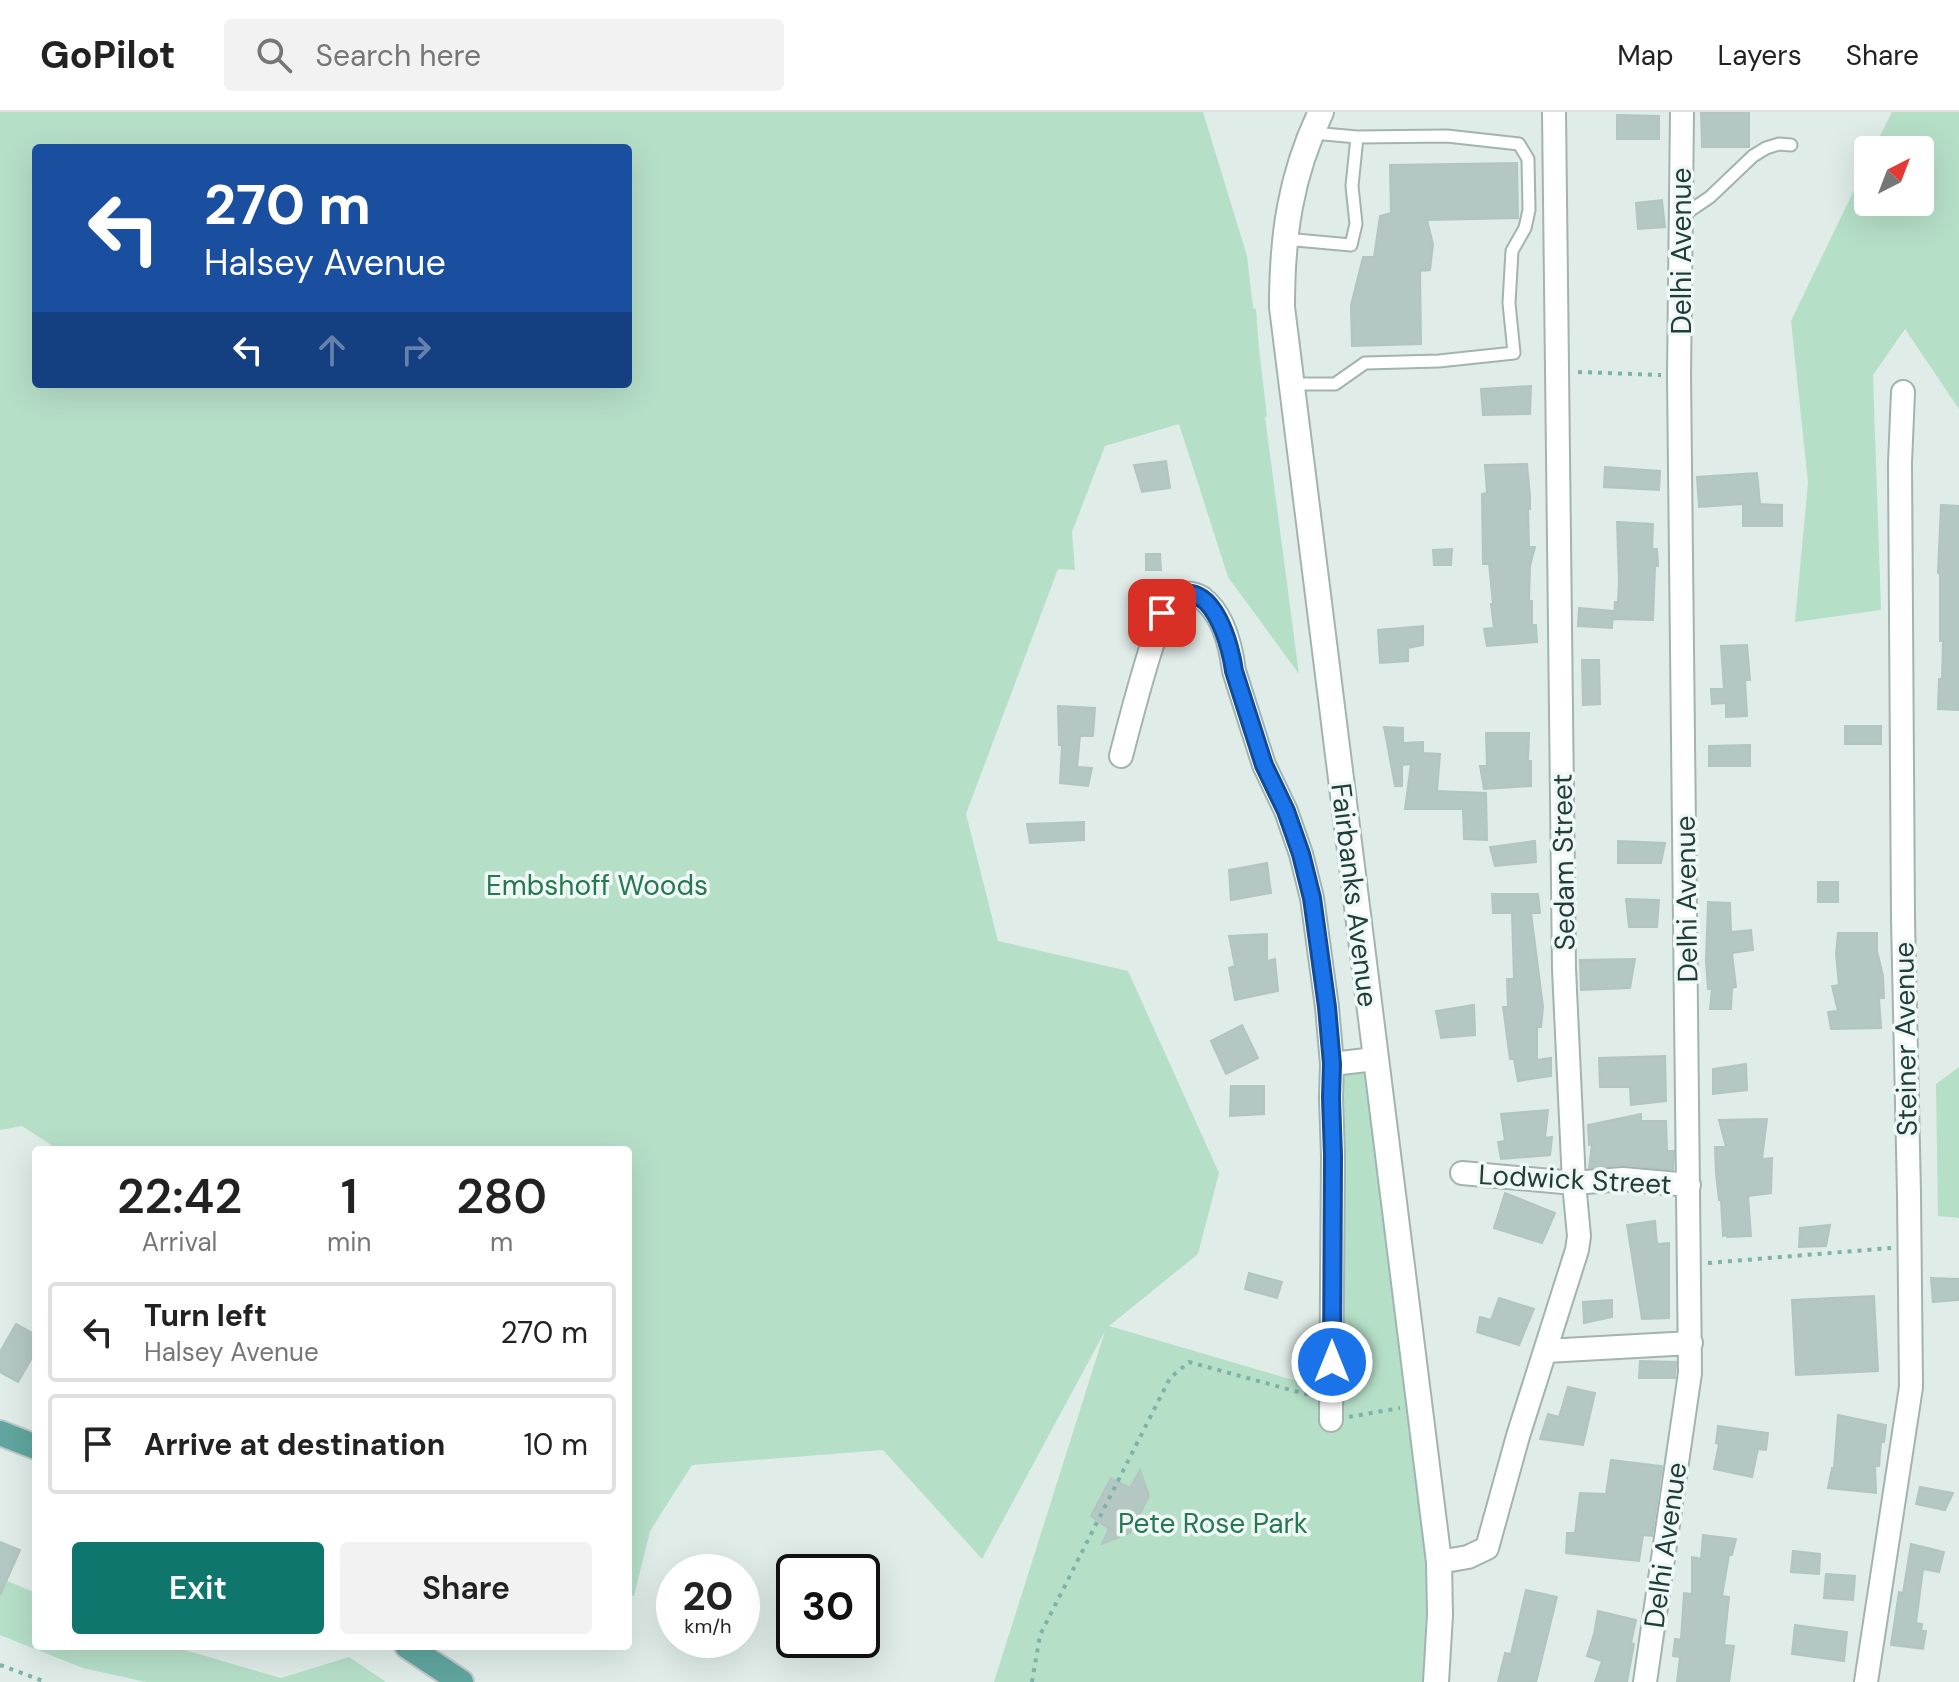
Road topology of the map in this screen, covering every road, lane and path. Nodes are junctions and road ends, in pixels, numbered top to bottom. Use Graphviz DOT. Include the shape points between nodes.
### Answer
graph roads {
  1 [pos="1554,112"];
  2 [pos="1682,112"];
  3 [pos="1316,122"];
  4 [pos="1357,137"];
  5 [pos="1791,145"];
  6 [pos="1681,217"];
  7 [pos="1284,239"];
  8 [pos="1557,372"];
  9 [pos="1679,376"];
  10 [pos="1291,384"];
  11 [pos="1903,392"];
  12 [pos="1121,756"];
  13 [pos="1375,1059"];
  14 [pos="1332,1064"];
  15 [pos="1462,1173"];
  16 [pos="1574,1183"];
  17 [pos="1689,1185"];
  18 [pos="1909,1246"];
  19 [pos="1690,1265"];
  20 [pos="1691,1343"];
  21 [pos="1546,1351"];
  22 [pos="1331,1396"];
  23 [pos="1395,1409"];
  24 [pos="1331,1420"];
  25 [pos="0,1433"];
  26 [pos="32,1445"];
  27 [pos="1439,1562"];
  28 [pos="413,1650"];
  29 [pos="0,1665"];
  30 [pos="46,1682"];
  31 [pos="461,1682"];
  32 [pos="1032,1682"];
  33 [pos="1436,1682"];
  34 [pos="1645,1682"];
  35 [pos="1866,1682"];
  1 -- 8 [label="street, Sedam Street"];
  2 -- 6 [label="street, Delhi Avenue"];
  3 -- 4 [label="lane"];
  3 -- 7 [label="street, Fairbanks Avenue" via="1298,172"];
  4 -- 7 [label="lane" via="1351,245"];
  4 -- 10 [label="lane" via="1447,136 1519,144 1528,159 1529,210 1512,251 1509,303 1514,353 1365,363 1335,384"];
  5 -- 6 [label="lane" via="1779,144 1753,156"];
  6 -- 9 [label="street, Delhi Avenue"];
  7 -- 10 [label="street, Fairbanks Avenue" via="1282,307"];
  8 -- 9 [label="path"];
  8 -- 16 [label="street, Sedam Street" via="1564,969"];
  9 -- 17 [label="street, Delhi Avenue"];
  10 -- 13 [label="street, Fairbanks Avenue"];
  11 -- 18 [label="street, Steiner Avenue" via="1902,903"];
  12 -- 14 [label="street" via="1162,613 1175,596 1196,595 1205,600 1225,633 1264,765 1301,854 1312,898"];
  13 -- 14 [label="street"];
  13 -- 27 [label="street, Fairbanks Avenue"];
  14 -- 22 [label="street"];
  15 -- 16 [label="street, Lodwick Street"];
  16 -- 17 [label="street, Lodwick Street" via="1623,1179"];
  16 -- 21 [label="street, Sedam Street" via="1577,1250"];
  17 -- 19 [label="street, Delhi Avenue"];
  18 -- 19 [label="path"];
  18 -- 35 [label="street, Steiner Avenue" via="1911,1387"];
  19 -- 20 [label="street, Delhi Avenue"];
  20 -- 21 [label="street"];
  20 -- 34 [label="street, Delhi Avenue"];
  21 -- 27 [label="street, Sedam Street" via="1487,1548"];
  22 -- 24 [label="street"];
  22 -- 32 [label="path" via="1308,1396 1189,1362 1170,1378 1040,1635"];
  23 -- 24 [label="path"];
  25 -- 26 [label="main road"];
  27 -- 33 [label="street, Fairbanks Avenue"];
  28 -- 31 [label="main road"];
  29 -- 30 [label="path"];
}
